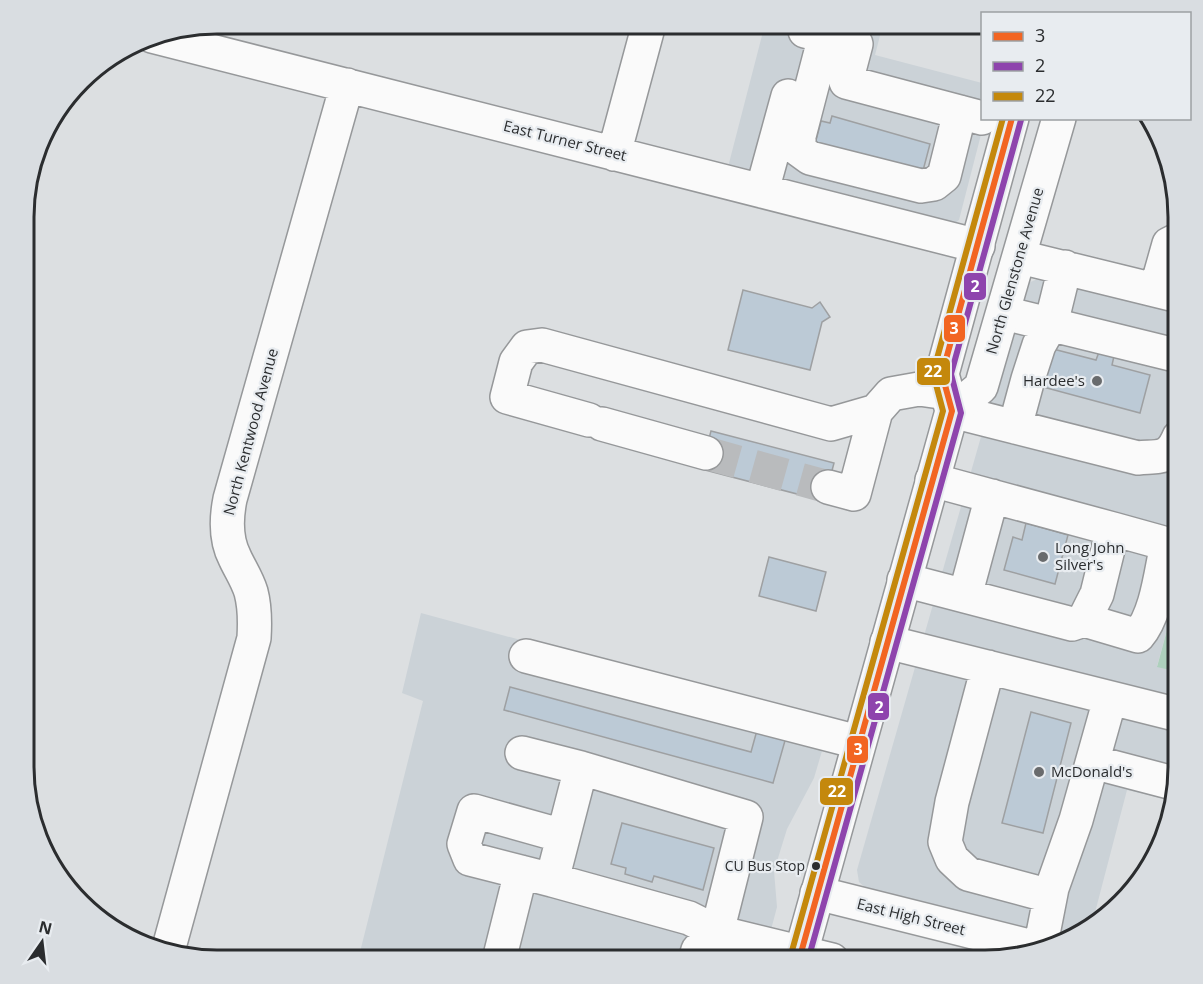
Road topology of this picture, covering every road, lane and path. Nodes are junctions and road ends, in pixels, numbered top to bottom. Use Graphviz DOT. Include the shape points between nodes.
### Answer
graph roads {
  1 [pos="646,35"];
  2 [pos="811,35"];
  3 [pos="811,35"];
  4 [pos="827,35"];
  5 [pos="171,41"];
  6 [pos="347,85"];
  7 [pos="981,114"];
  8 [pos="995,120"];
  9 [pos="997,120"];
  10 [pos="997,120"];
  11 [pos="1058,120"];
  12 [pos="614,154"];
  13 [pos="762,191"];
  14 [pos="978,246"];
  15 [pos="1020,257"];
  16 [pos="1065,267"];
  17 [pos="1168,293"];
  18 [pos="1004,313"];
  19 [pos="1051,324"];
  20 [pos="1168,353"];
  21 [pos="981,387"];
  22 [pos="950,402"];
  23 [pos="876,411"];
  24 [pos="1015,427"];
  25 [pos="706,453"];
  26 [pos="1168,453"];
  27 [pos="932,480"];
  28 [pos="828,487"];
  29 [pos="992,496"];
  30 [pos="1113,529"];
  31 [pos="904,580"];
  32 [pos="965,596"];
  33 [pos="1084,620"];
  34 [pos="887,642"];
  35 [pos="526,656"];
  36 [pos="988,667"];
  37 [pos="1110,699"];
  38 [pos="1168,712"];
  39 [pos="858,742"];
  40 [pos="522,753"];
  41 [pos="1093,762"];
  42 [pos="581,768"];
  43 [pos="1168,782"];
  44 [pos="563,836"];
  45 [pos="521,872"];
  46 [pos="552,880"];
  47 [pos="817,893"];
  48 [pos="1050,896"];
  49 [pos="717,932"];
  50 [pos="1042,941"];
  51 [pos="170,943"];
  52 [pos="1024,945"];
  53 [pos="699,949"];
  54 [pos="777,949"];
  55 [pos="802,949"];
  56 [pos="502,950"];
  1 -- 12 [label="street"];
  2 -- 8 [label="street" via="798,136 799,150 810,158 921,186 934,184"];
  3 -- 13 [label="street"];
  4 -- 7 [label="street" via="856,44 846,82"];
  5 -- 6 [label="street, East Turner Street"];
  6 -- 12 [label="street, East Turner Street"];
  6 -- 51 [label="street, North Kentwood Avenue" via="229,506 228,535 251,592 254,638"];
  9 -- 14 [label="street"];
  10 -- 15 [label="street" via="1007,235"];
  11 -- 15 [label="street, North Glenstone Avenue"];
  12 -- 13 [label="street, East Turner Street"];
  13 -- 14 [label="street, East Turner Street"];
  14 -- 21 [label="street" via="988,268 969,354 971,370"];
  14 -- 22 [label="street" via="942,374"];
  15 -- 16 [label="street"];
  15 -- 18 [label="street, North Glenstone Avenue"];
  16 -- 17 [label="street"];
  16 -- 19 [label="street"];
  18 -- 19 [label="street"];
  18 -- 21 [label="street, North Glenstone Avenue"];
  19 -- 20 [label="street"];
  19 -- 24 [label="street" via="1039,345"];
  21 -- 22 [label="street"];
  22 -- 23 [label="street" via="918,389 891,394"];
  22 -- 24 [label="street"];
  22 -- 27 [label="street"];
  23 -- 25 [label="street" via="831,424 542,345 527,347 516,362 507,397"];
  23 -- 28 [label="street" via="854,494"];
  24 -- 26 [label="street" via="1138,458"];
  27 -- 29 [label="street"];
  27 -- 31 [label="street"];
  29 -- 30 [label="street"];
  29 -- 32 [label="street"];
  30 -- 33 [label="street" via="1097,594"];
  30 -- 33 [label="street" via="1167,544 1155,600 1138,636"];
  31 -- 32 [label="street"];
  31 -- 34 [label="street"];
  32 -- 33 [label="street" via="1072,624"];
  34 -- 36 [label="street"];
  34 -- 39 [label="street"];
  35 -- 39 [label="street"];
  36 -- 37 [label="street"];
  36 -- 48 [label="street" via="945,842 952,859 969,874"];
  37 -- 38 [label="street"];
  37 -- 41 [label="street"];
  39 -- 47 [label="street"];
  40 -- 42 [label="street"];
  41 -- 43 [label="street"];
  41 -- 48 [label="street"];
  42 -- 44 [label="street"];
  42 -- 49 [label="street" via="746,817"];
  44 -- 45 [label="street" via="474,812 464,844 470,859"];
  44 -- 46 [label="street"];
  45 -- 46 [label="street"];
  45 -- 56 [label="street"];
  46 -- 49 [label="street" via="689,918"];
  47 -- 52 [label="street, East High Street"];
  47 -- 55 [label="street"];
  48 -- 50 [label="street"];
  49 -- 53 [label="street"];
  49 -- 54 [label="street"];
}
